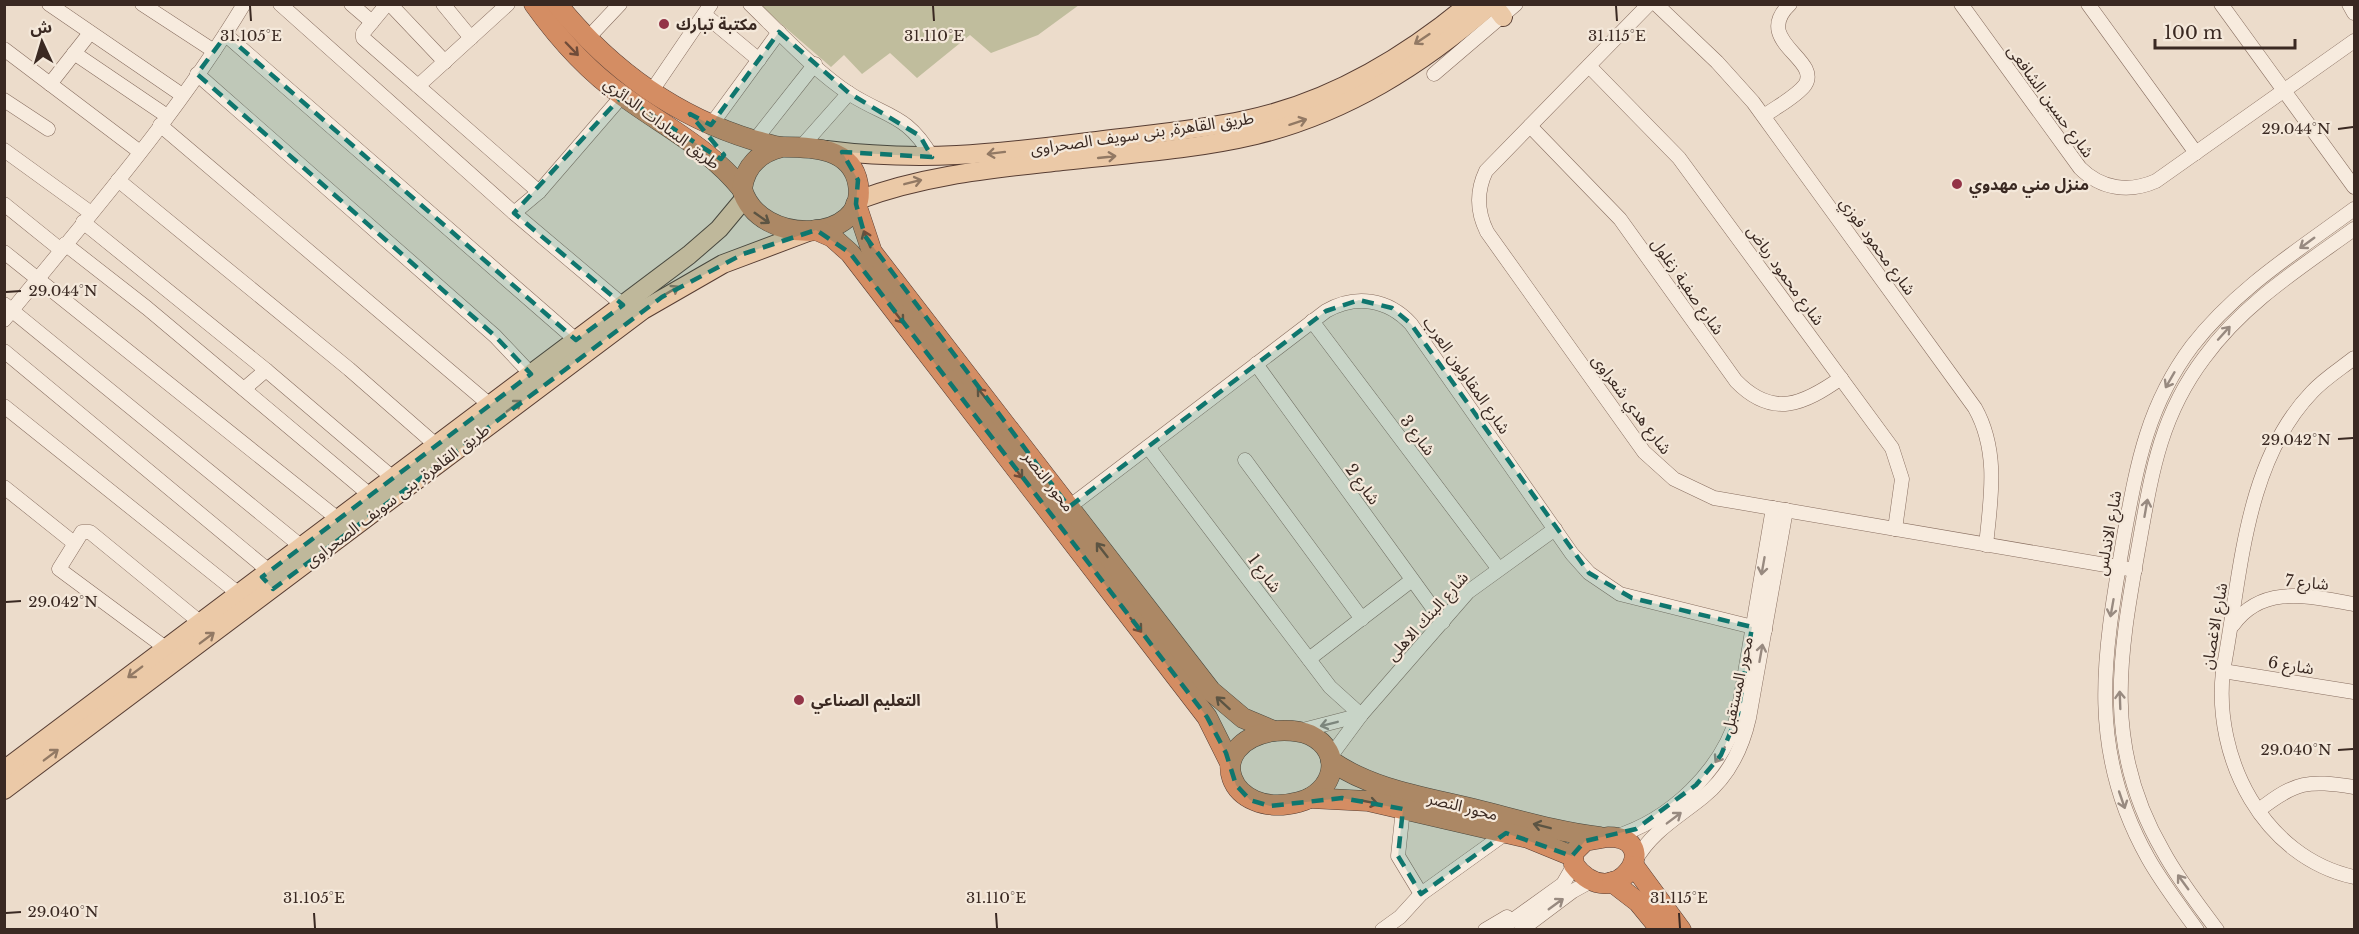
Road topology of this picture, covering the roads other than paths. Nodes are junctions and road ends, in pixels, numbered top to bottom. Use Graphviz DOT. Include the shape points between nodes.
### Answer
graph roads {
  1 [pos="49,4"];
  2 [pos="142,4"];
  3 [pos="244,4"];
  4 [pos="280,4"];
  5 [pos="351,4"];
  6 [pos="389,4"];
  7 [pos="443,4"];
  8 [pos="508,4"];
  9 [pos="534,4"];
  10 [pos="557,4"];
  11 [pos="620,4"];
  12 [pos="750,4"];
  13 [pos="1469,4"];
  14 [pos="1649,4"];
  15 [pos="1656,4"];
  16 [pos="1790,4"];
  17 [pos="1961,4"];
  18 [pos="2088,4"];
  19 [pos="2221,4"];
  20 [pos="2349,4"];
  21 [pos="1501,8"];
  22 [pos="708,10"];
  23 [pos="2355,13"];
  24 [pos="372,22"];
  25 [pos="779,32"];
  26 [pos="90,33"];
  27 [pos="226,35"];
  28 [pos="471,38"];
  29 [pos="587,39"];
  30 [pos="2355,40"];
  31 [pos="4,49"];
  32 [pos="214,51"];
  33 [pos="74,53"];
  34 [pos="759,60"];
  35 [pos="445,62"];
  36 [pos="815,64"];
  37 [pos="1589,66"];
  38 [pos="197,74"];
  39 [pos="1434,74"];
  40 [pos="50,84"];
  41 [pos="418,86"];
  42 [pos="651,92"];
  43 [pos="2285,92"];
  44 [pos="849,93"];
  45 [pos="182,95"];
  46 [pos="622,96"];
  47 [pos="4,100"];
  48 [pos="690,114"];
  49 [pos="1764,117"];
  50 [pos="163,120"];
  51 [pos="711,125"];
  52 [pos="1530,126"];
  53 [pos="48,129"];
  54 [pos="681,134"];
  55 [pos="755,140"];
  56 [pos="782,147"];
  57 [pos="812,148"];
  58 [pos="4,150"];
  59 [pos="140,152"];
  60 [pos="2196,153"];
  61 [pos="932,157"];
  62 [pos="118,180"];
  63 [pos="2355,187"];
  64 [pos="539,192"];
  65 [pos="743,194"];
  66 [pos="857,202"];
  67 [pos="4,204"];
  68 [pos="2355,209"];
  69 [pos="514,213"];
  70 [pos="87,218"];
  71 [pos="2355,229"];
  72 [pos="812,231"];
  73 [pos="63,247"];
  74 [pos="4,252"];
  75 [pos="689,255"];
  76 [pos="702,274"];
  77 [pos="38,278"];
  78 [pos="623,305"];
  79 [pos="7,312"];
  80 [pos="1312,321"];
  81 [pos="576,340"];
  82 [pos="4,351"];
  83 [pos="2355,358"];
  84 [pos="1256,364"];
  85 [pos="266,370"];
  86 [pos="531,374"];
  87 [pos="1841,378"];
  88 [pos="244,389"];
  89 [pos="490,405"];
  90 [pos="4,406"];
  91 [pos="436,445"];
  92 [pos="1148,447"];
  93 [pos="1245,460"];
  94 [pos="393,478"];
  95 [pos="4,487"];
  96 [pos="370,495"];
  97 [pos="1069,507"];
  98 [pos="1780,509"];
  99 [pos="338,519"];
  100 [pos="1555,529"];
  101 [pos="1895,529"];
  102 [pos="74,543"];
  103 [pos="1986,545"];
  104 [pos="302,547"];
  105 [pos="1498,568"];
  106 [pos="2119,568"];
  107 [pos="2135,570"];
  108 [pos="268,579"];
  109 [pos="1412,580"];
  110 [pos="239,594"];
  111 [pos="2355,604"];
  112 [pos="1362,619"];
  113 [pos="1443,622"];
  114 [pos="201,623"];
  115 [pos="2232,626"];
  116 [pos="1758,628"];
  117 [pos="166,649"];
  118 [pos="1309,659"];
  119 [pos="2223,671"];
  120 [pos="2355,692"];
  121 [pos="1361,715"];
  122 [pos="1274,731"];
  123 [pos="1297,731"];
  124 [pos="1330,759"];
  125 [pos="1230,763"];
  126 [pos="4,770"];
  127 [pos="2355,787"];
  128 [pos="4,790"];
  129 [pos="1310,798"];
  130 [pos="1403,809"];
  131 [pos="2259,810"];
  132 [pos="1506,833"];
  133 [pos="1607,837"];
  134 [pos="1573,861"];
  135 [pos="1635,863"];
  136 [pos="2355,877"];
  137 [pos="1603,881"];
  138 [pos="1421,894"];
  139 [pos="1645,896"];
  140 [pos="1529,921"];
  141 [pos="1382,930"];
  142 [pos="1485,930"];
  143 [pos="1499,930"];
  144 [pos="1521,930"];
  145 [pos="1661,930"];
  146 [pos="1681,930"];
  147 [pos="2197,930"];
  148 [pos="2217,930"];
  1 -- 26 [label="street"];
  2 -- 32 [label="street"];
  3 -- 27 [label="street"];
  4 -- 69 [label="street"];
  5 -- 24 [label="street"];
  6 -- 24 [label="street"];
  6 -- 35 [label="street"];
  7 -- 28 [label="street"];
  8 -- 28 [label="street"];
  9 -- 46 [label="highway, طريق السادات الدائري, one-way" via="568,47"];
  10 -- 29 [label="highway, طريق السادات الدائري"];
  11 -- 29 [label="street"];
  12 -- 25 [label="street"];
  13 -- 61 [label="main road, طريق القاهرة, بنى سويف الصحراوى, one-way" via="1360,78 1271,114 1222,125 985,155"];
  14 -- 37 [label="street, شارع هدي شعراوى"];
  15 -- 49 [label="street, شارع محمود فوزي" via="1730,75"];
  16 -- 49 [label="street" via="1780,16 1778,31 1806,69 1807,79 1803,87"];
  17 -- 60 [label="street, شارع حسين الشافعى" via="2074,162 2092,178 2116,187 2140,187 2156,181"];
  18 -- 60 [label="street"];
  19 -- 43 [label="street"];
  20 -- 23 [label="street"];
  21 -- 39 [label="street"];
  66 -- 21 [label="main road, طريق القاهرة, بنى سويف الصحراوى, one-way" via="925,179 1016,173 1229,141 1305,120 1351,102 1396,77"];
  22 -- 34 [label="street"];
  22 -- 42 [label="street"];
  24 -- 41 [label="street" via="363,38"];
  25 -- 34 [label="street"];
  25 -- 36 [label="street"];
  26 -- 33 [label="street"];
  26 -- 45 [label="street"];
  27 -- 32 [label="street"];
  27 -- 81 [label="street"];
  28 -- 35 [label="street"];
  29 -- 42 [label="highway, طريق السادات الدائري" via="624,74"];
  30 -- 43 [label="street, شارع حسين الشافعى"];
  31 -- 40 [label="street"];
  32 -- 38 [label="street"];
  33 -- 40 [label="street"];
  33 -- 50 [label="street"];
  34 -- 51 [label="street"];
  35 -- 41 [label="street"];
  36 -- 44 [label="street"];
  36 -- 55 [label="street"];
  37 -- 52 [label="street, شارع هدي شعراوى"];
  37 -- 87 [label="street, شارع محمود رياض" via="1679,158"];
  38 -- 45 [label="street"];
  38 -- 86 [label="street" via="495,336"];
  40 -- 59 [label="street"];
  41 -- 64 [label="street"];
  42 -- 48 [label="highway, طريق السادات الدائري"];
  43 -- 60 [label="street, شارع حسين الشافعى"];
  43 -- 63 [label="street"];
  44 -- 57 [label="street"];
  44 -- 61 [label="street" via="911,128"];
  45 -- 50 [label="street"];
  46 -- 54 [label="highway, طريق السادات الدائري"];
  46 -- 64 [label="street"];
  47 -- 53 [label="street"];
  48 -- 51 [label="highway, طريق السادات الدائري"];
  48 -- 54 [label="highway" via="694,126"];
  49 -- 103 [label="street, شارع محمود فوزي" via="1982,419 1992,472"];
  50 -- 59 [label="street"];
  50 -- 89 [label="street"];
  51 -- 55 [label="highway, طريق السادات الدائري"];
  52 -- 87 [label="street, شارع صفية زغلول" via="1620,219 1747,391 1767,401 1795,403 1814,397"];
  52 -- 98 [label="street, شارع هدي شعراوى" via="1482,180 1479,206 1487,232 1653,461 1674,479 1700,493"];
  54 -- 65 [label="highway, طريق السادات الدائري" via="719,163"];
  55 -- 56 [label="highway, طريق السادات الدائري"];
  56 -- 57 [label="highway"];
  56 -- 65 [label="highway" via="757,158 748,169"];
  57 -- 61 [label="main road, طريق القاهرة, بنى سويف الصحراوى"];
  57 -- 66 [label="highway" via="842,158 852,168 859,187"];
  58 -- 70 [label="street"];
  59 -- 62 [label="street"];
  62 -- 70 [label="street"];
  62 -- 91 [label="street"];
  64 -- 69 [label="street"];
  65 -- 72 [label="highway, one-way" via="753,211 779,228"];
  65 -- 75 [label="main road, طريق القاهرة, بنى سويف الصحراوى" via="719,229"];
  66 -- 72 [label="highway" via="841,221"];
  97 -- 66 [label="highway, محور النصر, one-way" via="872,252"];
  67 -- 73 [label="street"];
  68 -- 106 [label="street, شارع الاندلس, one-way" via="2242,292 2215,318 2182,361 2143,440"];
  69 -- 78 [label="street"];
  70 -- 73 [label="street"];
  70 -- 85 [label="street"];
  107 -- 71 [label="street, شارع الاندلس, one-way" via="2158,445 2195,370 2227,329 2253,304"];
  72 -- 76 [label="main road, طريق القاهرة, بنى سويف الصحراوى" via="743,254"];
  72 -- 125 [label="highway, محور النصر, one-way" via="832,237 850,252 1207,717"];
  73 -- 77 [label="street"];
  73 -- 88 [label="street"];
  74 -- 77 [label="street"];
  75 -- 76 [label="main road"];
  75 -- 78 [label="main road, طريق القاهرة, بنى سويف الصحراوى"];
  108 -- 76 [label="main road, طريق القاهرة, بنى سويف الصحراوى, one-way" via="624,323"];
  77 -- 79 [label="street"];
  77 -- 99 [label="street"];
  78 -- 81 [label="main road, طريق القاهرة, بنى سويف الصحراوى"];
  79 -- 104 [label="street"];
  80 -- 84 [label="street, شارع المقاولون العرب"];
  80 -- 100 [label="street, شارع المقاولون العرب" via="1334,307 1359,300 1399,313 1411,324"];
  80 -- 105 [label="street, شارع 3"];
  81 -- 86 [label="main road, طريق القاهرة, بنى سويف الصحراوى"];
  82 -- 108 [label="street"];
  83 -- 115 [label="street, شارع الاغصان" via="2312,392 2283,430 2268,459 2253,505"];
  84 -- 92 [label="street, شارع المقاولون العرب"];
  84 -- 109 [label="street, شارع 2"];
  85 -- 88 [label="street"];
  85 -- 94 [label="street"];
  86 -- 89 [label="main road, طريق القاهرة, بنى سويف الصحراوى"];
  87 -- 101 [label="street, شارع محمود رياض" via="1888,441 1899,463 1902,487"];
  88 -- 96 [label="street"];
  89 -- 91 [label="main road, طريق القاهرة, بنى سويف الصحراوى"];
  90 -- 110 [label="street"];
  91 -- 94 [label="main road, طريق القاهرة, بنى سويف الصحراوى"];
  92 -- 97 [label="street, شارع المقاولون العرب"];
  92 -- 118 [label="street, شارع 1"];
  93 -- 112 [label="street"];
  94 -- 96 [label="main road, طريق القاهرة, بنى سويف الصحراوى"];
  95 -- 102 [label="street"];
  96 -- 99 [label="main road, طريق القاهرة, بنى سويف الصحراوى"];
  122 -- 97 [label="highway, محور النصر, one-way" via="1243,718 1218,699"];
  98 -- 101 [label="street, شارع هدي شعراوى"];
  98 -- 116 [label="street, محور المستقبل"];
  99 -- 104 [label="main road, طريق القاهرة, بنى سويف الصحراوى"];
  100 -- 105 [label="street, شارع البنك الاهلى"];
  100 -- 116 [label="street, شارع المقاولون العرب" via="1588,573 1620,594"];
  101 -- 103 [label="street, شارع هدي شعراوى"];
  102 -- 114 [label="street" via="82,532 90,532"];
  102 -- 117 [label="street" via="58,565 60,570"];
  103 -- 106 [label="street, شارع هدي شعراوى"];
  104 -- 108 [label="main road, طريق القاهرة, بنى سويف الصحراوى"];
  105 -- 113 [label="street, شارع البنك الاهلى" via="1468,592"];
  106 -- 107 [label="street, شارع هدي شعراوى"];
  106 -- 147 [label="street, شارع الاندلس, one-way" via="2103,673 2110,758 2121,797 2143,848"];
  148 -- 107 [label="street, شارع الاندلس, one-way" via="2162,850 2128,764 2120,674"];
  108 -- 110 [label="main road, طريق القاهرة, بنى سويف الصحراوى"];
  128 -- 108 [label="main road, طريق القاهرة, بنى سويف الصحراوى, one-way"];
  109 -- 112 [label="street"];
  109 -- 113 [label="street, شارع 2"];
  110 -- 114 [label="main road, طريق القاهرة, بنى سويف الصحراوى"];
  111 -- 115 [label="street, شارع 7" via="2279,595 2252,606"];
  112 -- 118 [label="street"];
  113 -- 121 [label="street, شارع البنك الاهلى"];
  114 -- 117 [label="main road, طريق القاهرة, بنى سويف الصحراوى"];
  115 -- 119 [label="street, شارع الاغصان"];
  116 -- 133 [label="street, محور المستقبل, one-way" via="1738,714 1721,755 1696,785 1655,818 1636,829"];
  135 -- 116 [label="street, محور المستقبل, one-way" via="1653,835 1704,796 1733,762 1747,730"];
  117 -- 126 [label="main road, طريق القاهرة, بنى سويف الصحراوى, one-way"];
  118 -- 121 [label="street, شارع 1" via="1336,694"];
  119 -- 120 [label="street, شارع 6"];
  119 -- 131 [label="street, شارع الاغصان" via="2221,711 2226,744 2237,776"];
  121 -- 123 [label="street, one-way"];
  121 -- 124 [label="street, شارع البنك الاهلى"];
  122 -- 123 [label="highway"];
  122 -- 125 [label="highway" via="1247,740"];
  123 -- 124 [label="highway" via="1314,738"];
  124 -- 129 [label="highway" via="1329,780"];
  133 -- 124 [label="highway, محور النصر, one-way" via="1566,832 1384,786 1362,779"];
  125 -- 129 [label="highway" via="1236,785 1256,803 1277,805"];
  127 -- 131 [label="street" via="2302,783 2285,790"];
  129 -- 130 [label="highway, محور النصر, one-way" via="1355,799"];
  130 -- 132 [label="highway, محور النصر"];
  130 -- 138 [label="street" via="1398,856"];
  131 -- 136 [label="street, شارع الاغصان" via="2299,851 2323,866"];
  132 -- 134 [label="highway, محور النصر" via="1540,841"];
  132 -- 138 [label="street"];
  133 -- 134 [label="highway" via="1581,843"];
  133 -- 135 [label="highway" via="1629,845"];
  134 -- 137 [label="highway" via="1582,874"];
  134 -- 140 [label="street" via="1563,884"];
  135 -- 137 [label="highway" via="1627,875"];
  135 -- 139 [label="highway"];
  137 -- 139 [label="highway"];
  140 -- 137 [label="street, one-way" via="1573,891"];
  138 -- 141 [label="street"];
  139 -- 145 [label="highway"];
  139 -- 146 [label="highway"];
  140 -- 142 [label="street" via="1507,917"];
  140 -- 143 [label="street"];
  140 -- 144 [label="street"];
}
